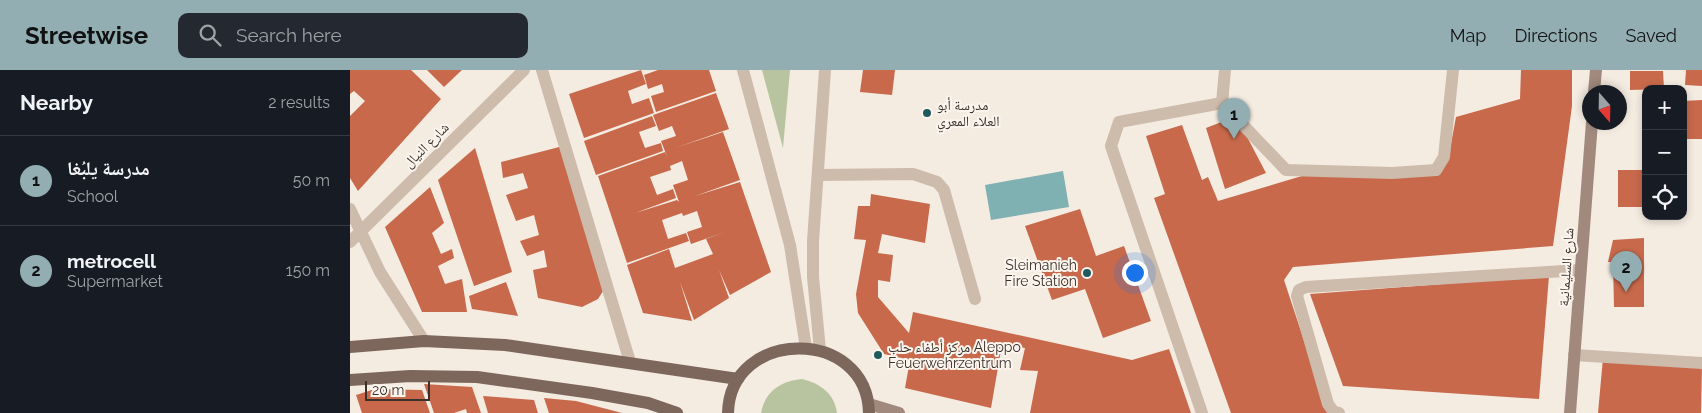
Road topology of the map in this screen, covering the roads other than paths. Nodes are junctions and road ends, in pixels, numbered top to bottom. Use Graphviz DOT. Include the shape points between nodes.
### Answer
graph roads {
  1 [pos="524,70"];
  2 [pos="542,70"];
  3 [pos="743,70"];
  4 [pos="825,70"];
  5 [pos="1225,70"];
  6 [pos="1452,70"];
  7 [pos="1596,70"];
  8 [pos="1595,85"];
  9 [pos="1222,103"];
  10 [pos="1591,130"];
  11 [pos="818,175"];
  12 [pos="350,209"];
  13 [pos="360,232"];
  14 [pos="350,242"];
  15 [pos="1580,270"];
  16 [pos="975,300"];
  17 [pos="424,341"];
  18 [pos="350,347"];
  19 [pos="806,348"];
  20 [pos="820,350"];
  21 [pos="1574,355"];
  22 [pos="630,362"];
  23 [pos="1702,363"];
  24 [pos="738,379"];
  25 [pos="350,380"];
  26 [pos="869,408"];
  27 [pos="677,413"];
  28 [pos="728,413"];
  29 [pos="899,413"];
  30 [pos="1202,413"];
  31 [pos="1339,413"];
  32 [pos="1570,413"];
  1 -- 13 [label="street, شارع النيال"];
  2 -- 22 [label="street"];
  3 -- 19 [label="street" via="790,245"];
  4 -- 11 [label="street"];
  5 -- 9 [label="street"];
  6 -- 9 [label="street" via="1444,157 1436,170 1392,173 1286,170"];
  7 -- 8 [label="main road"];
  9 -- 30 [label="street" via="1119,122 1111,146"];
  10 -- 15 [label="main road, شارع السليمانية"];
  11 -- 16 [label="street" via="913,174 938,182 944,190"];
  11 -- 20 [label="street" via="813,277"];
  12 -- 13 [label="street"];
  13 -- 14 [label="street, شارع النيال"];
  13 -- 17 [label="street" via="380,272"];
  15 -- 21 [label="main road, شارع السليمانية"];
  15 -- 31 [label="street" via="1299,290 1297,296 1328,404"];
  17 -- 18 [label="main road"];
  17 -- 22 [label="main road" via="505,345"];
  19 -- 20 [label="main road"];
  19 -- 24 [label="main road" via="787,348 768,354 751,364"];
  20 -- 26 [label="main road" via="834,356 857,376"];
  21 -- 23 [label="street"];
  21 -- 32 [label="main road, شارع السليمانية"];
  22 -- 24 [label="main road"];
  24 -- 28 [label="main road" via="728,403"];
  25 -- 27 [label="main road" via="410,376 477,377 611,396"];
  26 -- 29 [label="main road"];
}
